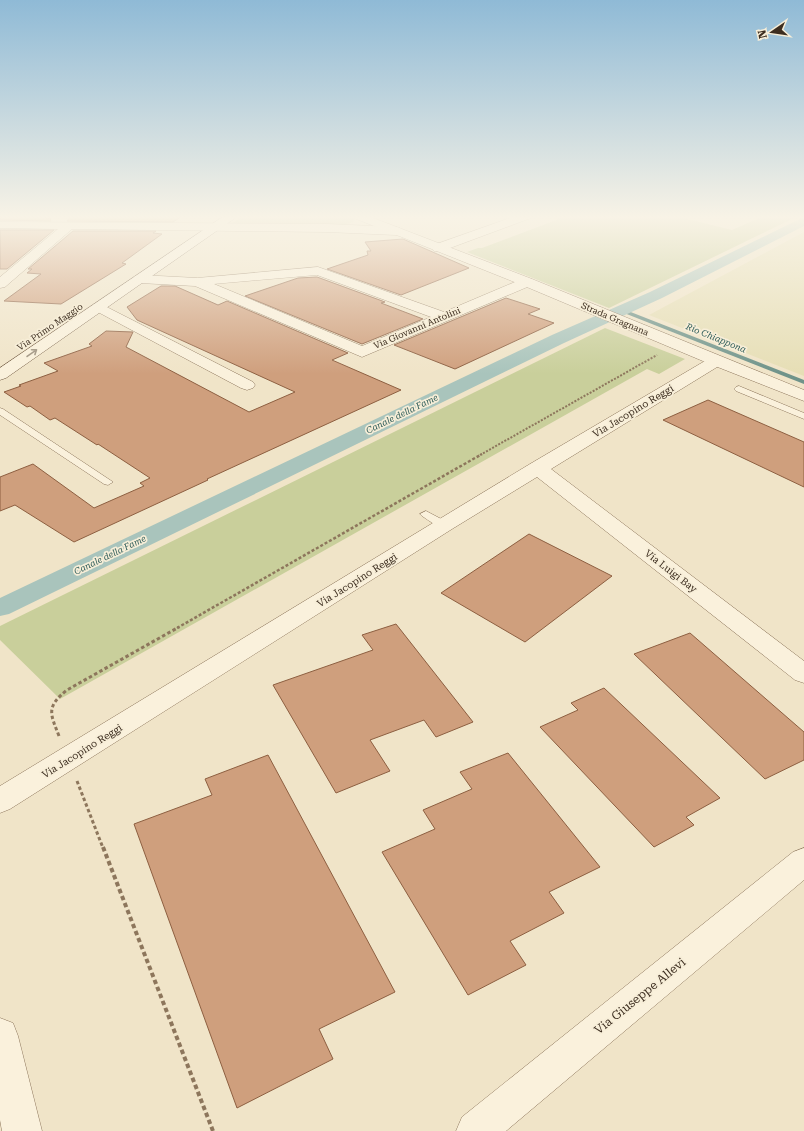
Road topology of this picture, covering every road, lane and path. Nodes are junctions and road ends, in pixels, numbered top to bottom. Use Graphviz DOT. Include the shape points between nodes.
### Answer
graph roads {
  1 [pos="18,269"];
  2 [pos="142,269"];
  3 [pos="153,269"];
  4 [pos="492,269"];
  5 [pos="140,279"];
  6 [pos="197,282"];
  7 [pos="527,282"];
  8 [pos="0,284"];
  9 [pos="99,307"];
  10 [pos="444,317"];
  11 [pos="659,354"];
  12 [pos="0,360"];
  13 [pos="716,361"];
  14 [pos="0,376"];
  15 [pos="247,385"];
  16 [pos="739,389"];
  17 [pos="804,396"];
  18 [pos="0,411"];
  19 [pos="804,416"];
  20 [pos="537,468"];
  21 [pos="108,482"];
  22 [pos="804,674"];
  23 [pos="69,759"];
  24 [pos="0,801"];
  25 [pos="804,861"];
  26 [pos="0,1036"];
  27 [pos="22,1131"];
  28 [pos="213,1131"];
  29 [pos="476,1131"];
  1 -- 8 [label="street"];
  2 -- 12 [label="street, Via Primo Maggio"];
  3 -- 5 [label="street, Via Primo Maggio"];
  4 -- 7 [label="street, Strada Gragnana"];
  5 -- 6 [label="street"];
  5 -- 9 [label="street, Via Primo Maggio"];
  6 -- 10 [label="street" via="318,270"];
  6 -- 10 [label="street, Via Giovanni Antolini" via="362,352"];
  7 -- 10 [label="street, Via Giovanni Antolini"];
  7 -- 13 [label="street, Strada Gragnana"];
  14 -- 9 [label="street, Via Primo Maggio, one-way"];
  9 -- 15 [label="street, Via Primo Maggio"];
  11 -- 23 [label="path" via="56,698 50,707 50,713"];
  13 -- 17 [label="street, Strada Gragnana"];
  13 -- 20 [label="street, Via Jacopino Reggi"];
  16 -- 19 [label="lane"];
  18 -- 21 [label="lane"];
  20 -- 22 [label="street, Via Luigi Bay"];
  20 -- 23 [label="street, Via Jacopino Reggi" via="435,520"];
  23 -- 24 [label="street, Via Jacopino Reggi"];
  23 -- 28 [label="path"];
  25 -- 29 [label="street, Via Giuseppe Allevi"];
  26 -- 27 [label="street"];
}
